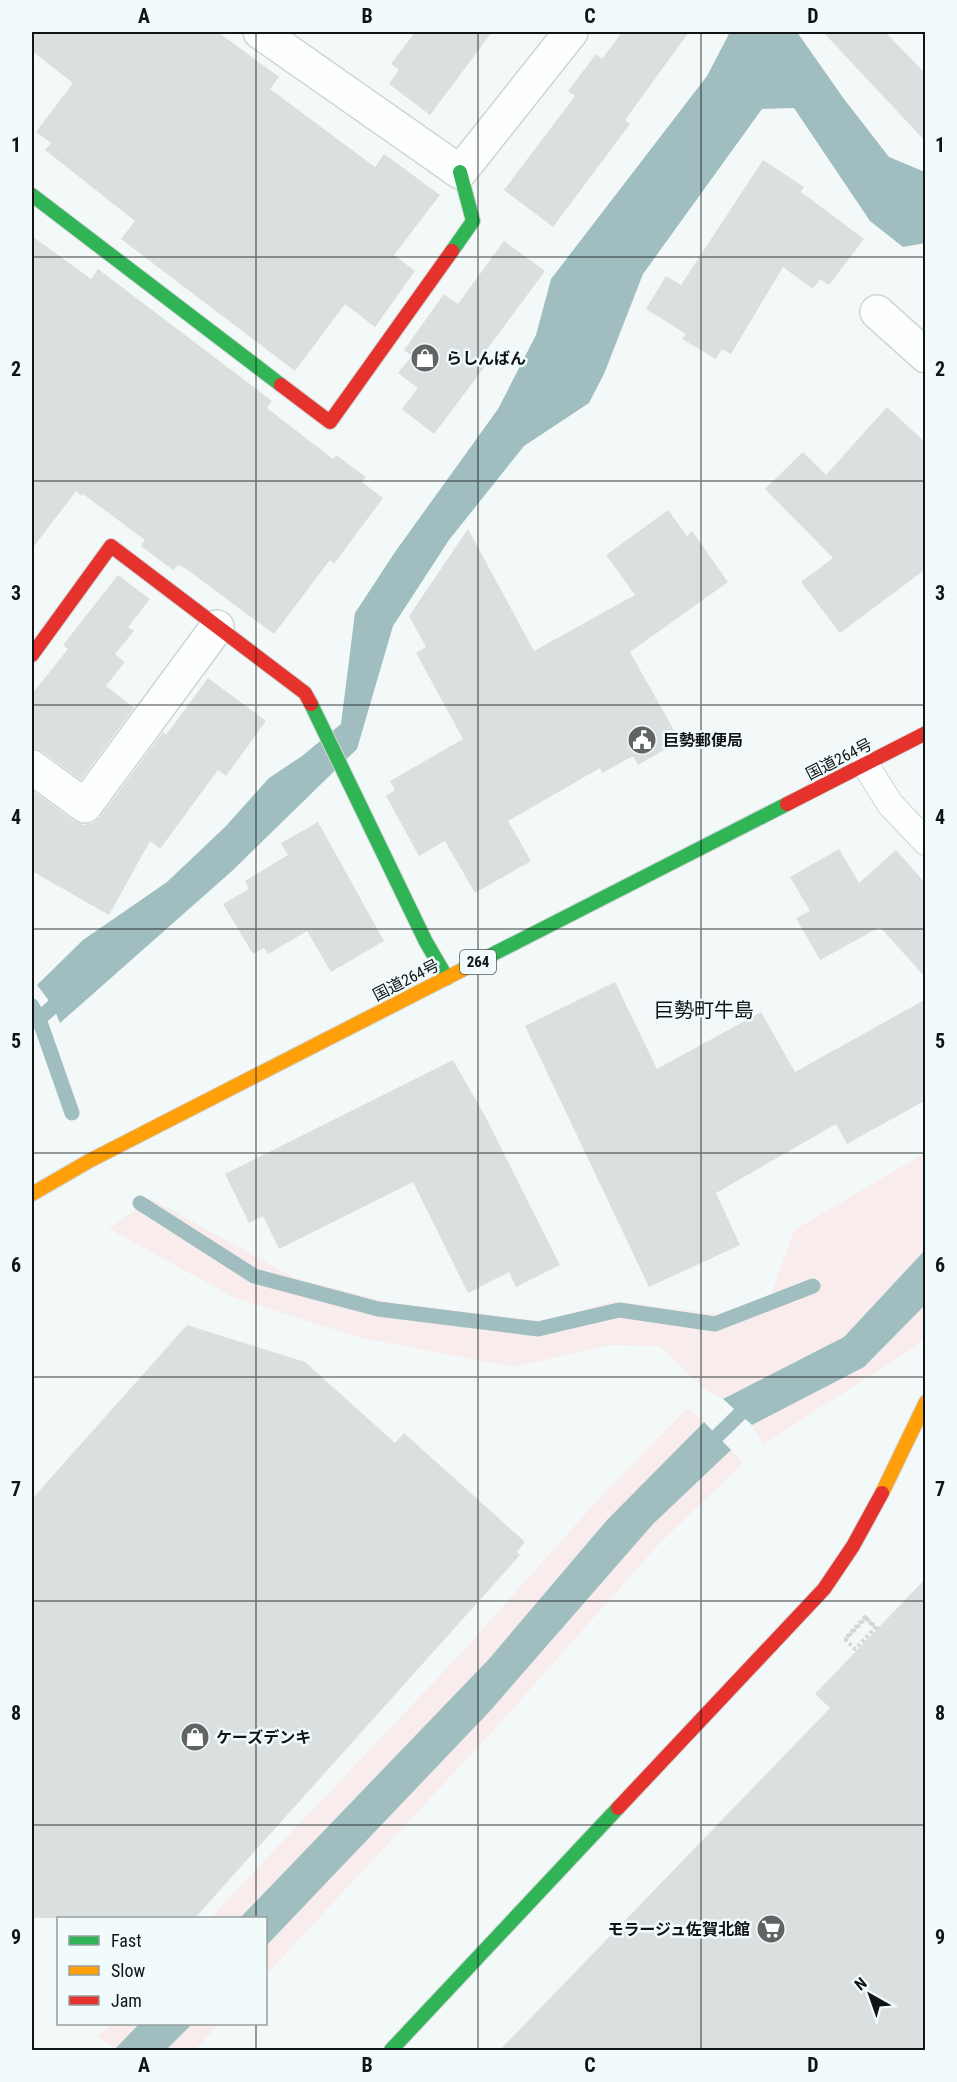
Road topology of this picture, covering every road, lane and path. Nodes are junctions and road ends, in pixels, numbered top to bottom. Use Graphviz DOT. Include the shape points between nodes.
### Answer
graph roads {
  1 [pos="260,32"];
  2 [pos="571,32"];
  3 [pos="460,172"];
  4 [pos="32,195"];
  5 [pos="877,312"];
  6 [pos="926,356"];
  7 [pos="217,627"];
  8 [pos="32,655"];
  9 [pos="926,733"];
  10 [pos="865,764"];
  11 [pos="32,767"];
  12 [pos="926,842"];
  13 [pos="447,978"];
  14 [pos="32,1194"];
  15 [pos="926,1402"];
  16 [pos="878,1629"];
  17 [pos="844,1640"];
  18 [pos="391,2050"];
  1 -- 3 [label="street"];
  2 -- 3 [label="street"];
  3 -- 4 [label="main road" via="473,221 330,422"];
  5 -- 6 [label="street"];
  7 -- 8 [label="main road" via="111,546"];
  7 -- 11 [label="street" via="85,806"];
  7 -- 13 [label="main road" via="305,693"];
  9 -- 10 [label="main road, 国道264号 / 264"];
  10 -- 12 [label="lane" via="890,804"];
  10 -- 13 [label="main road, 国道264号 / 264"];
  13 -- 14 [label="main road, 国道264号 / 264"];
  15 -- 18 [label="main road" via="847,1561 824,1589"];
  16 -- 17 [label="path" via="865,1617 845,1639 850,1644 855,1649 875,1628 866,1618 852,1633"];
}
